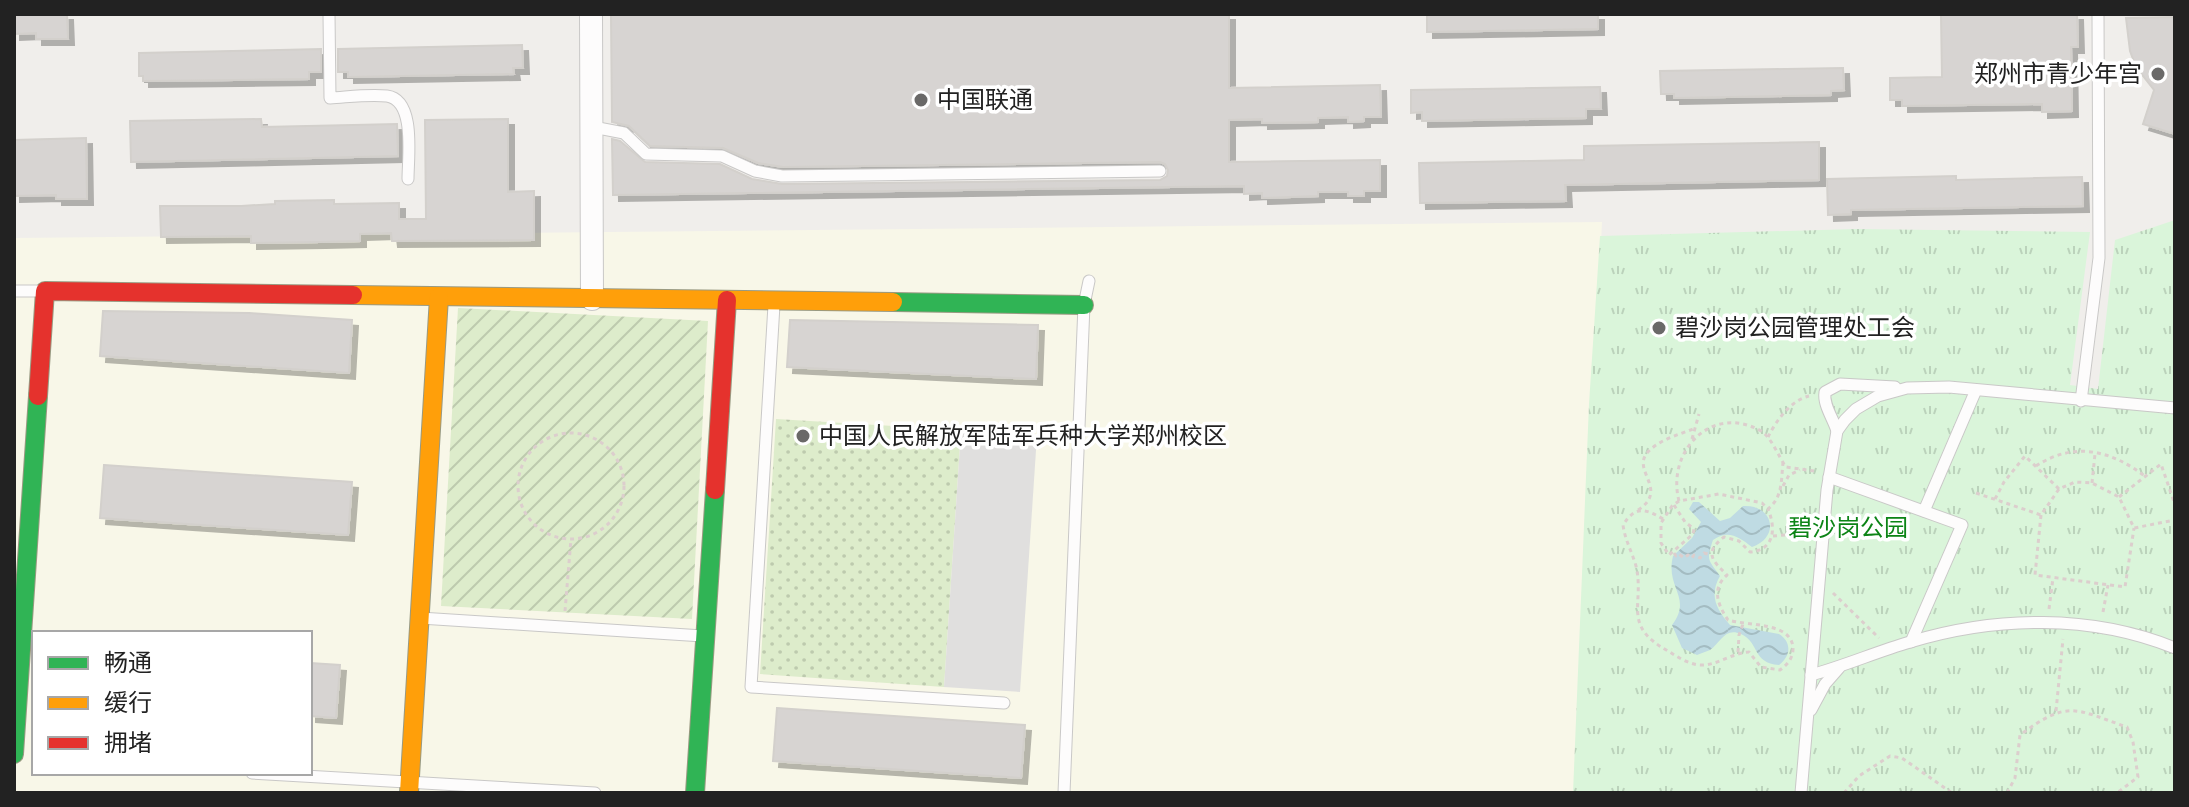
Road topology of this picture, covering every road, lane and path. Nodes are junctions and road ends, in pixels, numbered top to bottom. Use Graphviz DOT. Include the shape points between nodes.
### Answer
graph roads {
  1 [pos="329,14"];
  2 [pos="591,14"];
  3 [pos="2098,14"];
  4 [pos="593,127"];
  5 [pos="1160,171"];
  6 [pos="408,179"];
  7 [pos="1089,281"];
  8 [pos="14,291"];
  9 [pos="45,291"];
  10 [pos="439,297"];
  11 [pos="592,299"];
  12 [pos="727,300"];
  13 [pos="774,301"];
  14 [pos="1084,305"];
  15 [pos="1907,388"];
  16 [pos="1976,390"];
  17 [pos="1825,392"];
  18 [pos="2081,401"];
  19 [pos="2175,408"];
  20 [pos="1699,414"];
  21 [pos="1693,429"];
  22 [pos="1837,431"];
  23 [pos="1768,437"];
  24 [pos="1692,439"];
  25 [pos="2095,453"];
  26 [pos="1783,463"];
  27 [pos="2036,466"];
  28 [pos="1803,468"];
  29 [pos="1829,477"];
  30 [pos="2146,477"];
  31 [pos="2092,483"];
  32 [pos="2059,489"];
  33 [pos="1781,490"];
  34 [pos="1976,493"];
  35 [pos="2119,497"];
  36 [pos="1995,499"];
  37 [pos="1679,501"];
  38 [pos="1674,505"];
  39 [pos="2175,505"];
  40 [pos="1768,509"];
  41 [pos="1638,510"];
  42 [pos="1924,511"];
  43 [pos="2041,515"];
  44 [pos="1663,519"];
  45 [pos="2175,520"];
  46 [pos="2134,528"];
  47 [pos="1823,533"];
  48 [pos="1773,536"];
  49 [pos="571,539"];
  50 [pos="1673,552"];
  51 [pos="1711,555"];
  52 [pos="2053,578"];
  53 [pos="1819,580"];
  54 [pos="2108,585"];
  55 [pos="19,593"];
  56 [pos="420,618"];
  57 [pos="2047,621"];
  58 [pos="2065,623"];
  59 [pos="1742,625"];
  60 [pos="563,627"];
  61 [pos="2100,627"];
  62 [pos="705,636"];
  63 [pos="1911,642"];
  64 [pos="2175,648"];
  65 [pos="1890,649"];
  66 [pos="1738,653"];
  67 [pos="1840,667"];
  68 [pos="1811,675"];
  69 [pos="1004,703"];
  70 [pos="2056,712"];
  71 [pos="1807,717"];
  72 [pos="17,758"];
  73 [pos="274,775"];
  74 [pos="409,787"];
  75 [pos="595,793"];
  76 [pos="695,793"];
  77 [pos="1064,793"];
  78 [pos="1801,793"];
  79 [pos="1844,793"];
  80 [pos="1952,793"];
  81 [pos="2007,793"];
  82 [pos="2117,793"];
  1 -- 6 [label="lane" via="330,98 387,96 404,107"];
  2 -- 4 [label="street"];
  3 -- 18 [label="lane" via="2100,245"];
  4 -- 5 [label="lane" via="624,133 646,154 722,156 782,176"];
  4 -- 11 [label="street"];
  7 -- 14 [label="lane"];
  8 -- 9 [label="lane"];
  9 -- 10 [label="street"];
  9 -- 55 [label="street"];
  10 -- 11 [label="street"];
  10 -- 56 [label="street"];
  11 -- 12 [label="street"];
  12 -- 13 [label="street"];
  12 -- 62 [label="street"];
  13 -- 14 [label="street"];
  13 -- 69 [label="lane" via="751,687"];
  14 -- 77 [label="lane"];
  15 -- 16 [label="lane"];
  15 -- 17 [label="lane" via="1840,384"];
  15 -- 22 [label="lane" via="1856,409"];
  16 -- 18 [label="lane"];
  16 -- 42 [label="lane"];
  17 -- 22 [label="lane"];
  17 -- 23 [label="path" via="1802,397"];
  18 -- 19 [label="lane"];
  20 -- 21 [label="path"];
  21 -- 24 [label="path"];
  21 -- 41 [label="path" via="1658,443 1645,455 1650,498"];
  22 -- 29 [label="lane"];
  23 -- 24 [label="path" via="1731,424"];
  23 -- 26 [label="path"];
  24 -- 37 [label="path" via="1678,461"];
  25 -- 27 [label="path" via="2066,451"];
  25 -- 30 [label="path"];
  25 -- 31 [label="path"];
  26 -- 28 [label="path"];
  26 -- 33 [label="path"];
  27 -- 32 [label="path"];
  27 -- 36 [label="path" via="2025,456"];
  28 -- 29 [label="path"];
  28 -- 33 [label="path" via="1789,475"];
  29 -- 42 [label="lane"];
  29 -- 47 [label="lane"];
  30 -- 35 [label="path"];
  30 -- 39 [label="path" via="2161,464"];
  31 -- 32 [label="path" via="2075,482"];
  31 -- 35 [label="path"];
  32 -- 43 [label="path"];
  33 -- 40 [label="path"];
  34 -- 36 [label="path"];
  35 -- 46 [label="path"];
  36 -- 43 [label="path"];
  37 -- 38 [label="path"];
  37 -- 40 [label="path" via="1719,494"];
  38 -- 44 [label="path"];
  38 -- 50 [label="path" via="1694,529"];
  40 -- 48 [label="path"];
  41 -- 44 [label="path"];
  41 -- 66 [label="path" via="1623,525 1635,564 1643,631 1651,642 1692,663 1713,663"];
  42 -- 63 [label="lane" via="1962,525"];
  43 -- 52 [label="path" via="2035,575"];
  44 -- 50 [label="path" via="1661,543 1669,555"];
  45 -- 46 [label="path"];
  46 -- 54 [label="path" via="2125,587"];
  47 -- 48 [label="path"];
  47 -- 53 [label="lane"];
  48 -- 51 [label="path" via="1753,553 1724,537"];
  49 -- 49 [label="path" via="554,536 527,516 518,483 531,451 562,433 597,439 621,465 625,482 623,500 604,528"];
  49 -- 60 [label="path"];
  50 -- 51 [label="path" via="1684,558"];
  51 -- 59 [label="path" via="1727,575 1717,590 1720,607 1728,620"];
  52 -- 54 [label="path"];
  52 -- 57 [label="path"];
  53 -- 65 [label="path"];
  53 -- 68 [label="lane"];
  54 -- 61 [label="path"];
  55 -- 72 [label="street"];
  56 -- 60 [label="lane"];
  56 -- 74 [label="street"];
  57 -- 58 [label="lane"];
  57 -- 63 [label="lane" via="1973,628"];
  58 -- 61 [label="lane"];
  58 -- 70 [label="path"];
  59 -- 66 [label="path"];
  59 -- 66 [label="path" via="1780,628 1788,634 1793,653 1780,670 1761,667 1749,652"];
  60 -- 62 [label="lane"];
  61 -- 64 [label="lane"];
  62 -- 76 [label="street"];
  63 -- 65 [label="lane"];
  65 -- 67 [label="lane"];
  67 -- 68 [label="lane"];
  67 -- 71 [label="lane"];
  68 -- 71 [label="lane"];
  70 -- 81 [label="path" via="2020,735 2015,778"];
  70 -- 82 [label="path" via="2089,711 2127,727 2138,777"];
  71 -- 78 [label="lane"];
  73 -- 74 [label="lane"];
  74 -- 75 [label="lane"];
  79 -- 80 [label="path" via="1890,756 1902,758"];
}
